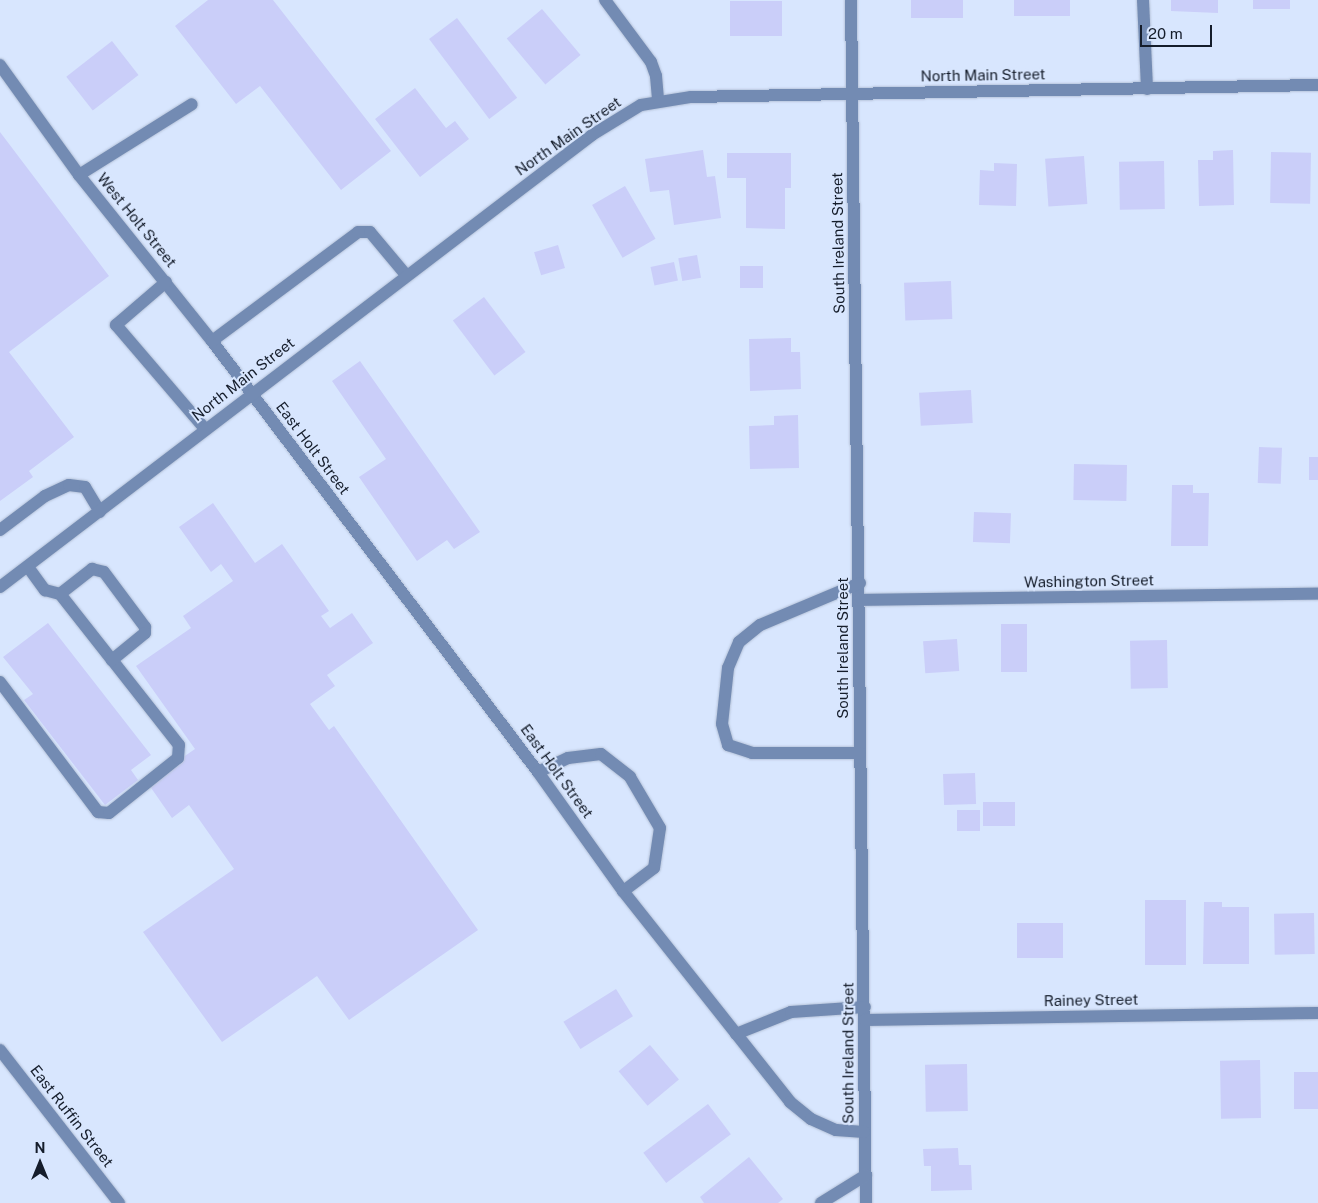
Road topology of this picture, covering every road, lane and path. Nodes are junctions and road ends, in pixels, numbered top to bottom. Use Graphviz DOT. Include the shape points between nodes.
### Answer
graph roads {
  1 [pos="605,0"];
  2 [pos="851,0"];
  3 [pos="1143,0"];
  4 [pos="0,65"];
  5 [pos="1318,85"];
  6 [pos="1147,89"];
  7 [pos="852,93"];
  8 [pos="658,101"];
  9 [pos="192,104"];
  10 [pos="79,175"];
  11 [pos="406,275"];
  12 [pos="166,282"];
  13 [pos="212,341"];
  14 [pos="251,393"];
  15 [pos="205,429"];
  16 [pos="100,512"];
  17 [pos="0,530"];
  18 [pos="28,567"];
  19 [pos="860,583"];
  20 [pos="0,587"];
  21 [pos="60,594"];
  22 [pos="1318,594"];
  23 [pos="860,600"];
  24 [pos="112,660"];
  25 [pos="0,682"];
  26 [pos="860,753"];
  27 [pos="538,772"];
  28 [pos="623,891"];
  29 [pos="1318,1012"];
  30 [pos="865,1014"];
  31 [pos="736,1034"];
  32 [pos="0,1050"];
  33 [pos="864,1132"];
  34 [pos="866,1175"];
  35 [pos="119,1203"];
  36 [pos="821,1203"];
  37 [pos="866,1203"];
  1 -- 8 [label="street" via="651,62"];
  2 -- 7 [label="street, South Ireland Street"];
  3 -- 6 [label="street"];
  4 -- 10 [label="street, West Holt Street"];
  5 -- 6 [label="street, North Main Street"];
  6 -- 7 [label="street, North Main Street"];
  7 -- 8 [label="street, North Main Street" via="691,97"];
  7 -- 19 [label="street, South Ireland Street"];
  8 -- 11 [label="street, North Main Street" via="641,105 592,135"];
  9 -- 10 [label="street"];
  10 -- 12 [label="street, West Holt Street"];
  11 -- 13 [label="street" via="370,232 358,232"];
  11 -- 14 [label="street, North Main Street"];
  12 -- 13 [label="street, West Holt Street"];
  12 -- 15 [label="street" via="116,325"];
  13 -- 14 [label="street, West Holt Street"];
  14 -- 15 [label="street, North Main Street"];
  14 -- 27 [label="street, East Holt Street"];
  15 -- 16 [label="street, North Main Street"];
  16 -- 17 [label="street" via="85,487 69,485 45,496"];
  16 -- 18 [label="street, North Main Street"];
  18 -- 20 [label="street, North Main Street"];
  18 -- 21 [label="street" via="45,590"];
  19 -- 23 [label="street, South Ireland Street"];
  19 -- 26 [label="street" via="760,625 739,642 728,668 722,724 728,745 752,753"];
  21 -- 24 [label="street"];
  21 -- 24 [label="street" via="92,569 104,572 145,627 145,633"];
  22 -- 23 [label="street, Washington Street"];
  23 -- 26 [label="street, South Ireland Street"];
  24 -- 25 [label="street" via="179,745 178,758 109,813 98,812"];
  26 -- 30 [label="street, South Ireland Street"];
  27 -- 28 [label="street, East Holt Street"];
  27 -- 28 [label="street" via="568,758 601,754 630,777 660,828 654,868"];
  28 -- 31 [label="street, East Holt Street"];
  29 -- 30 [label="street, Rainey Street"];
  30 -- 31 [label="street, Rainey Street" via="791,1012"];
  30 -- 33 [label="street, South Ireland Street"];
  31 -- 33 [label="street, East Holt Street" via="790,1102 811,1119 836,1130"];
  32 -- 35 [label="street, East Ruffin Street"];
  33 -- 34 [label="street, South Ireland Street"];
  34 -- 36 [label="street"];
  34 -- 37 [label="street, South Ireland Street"];
}
